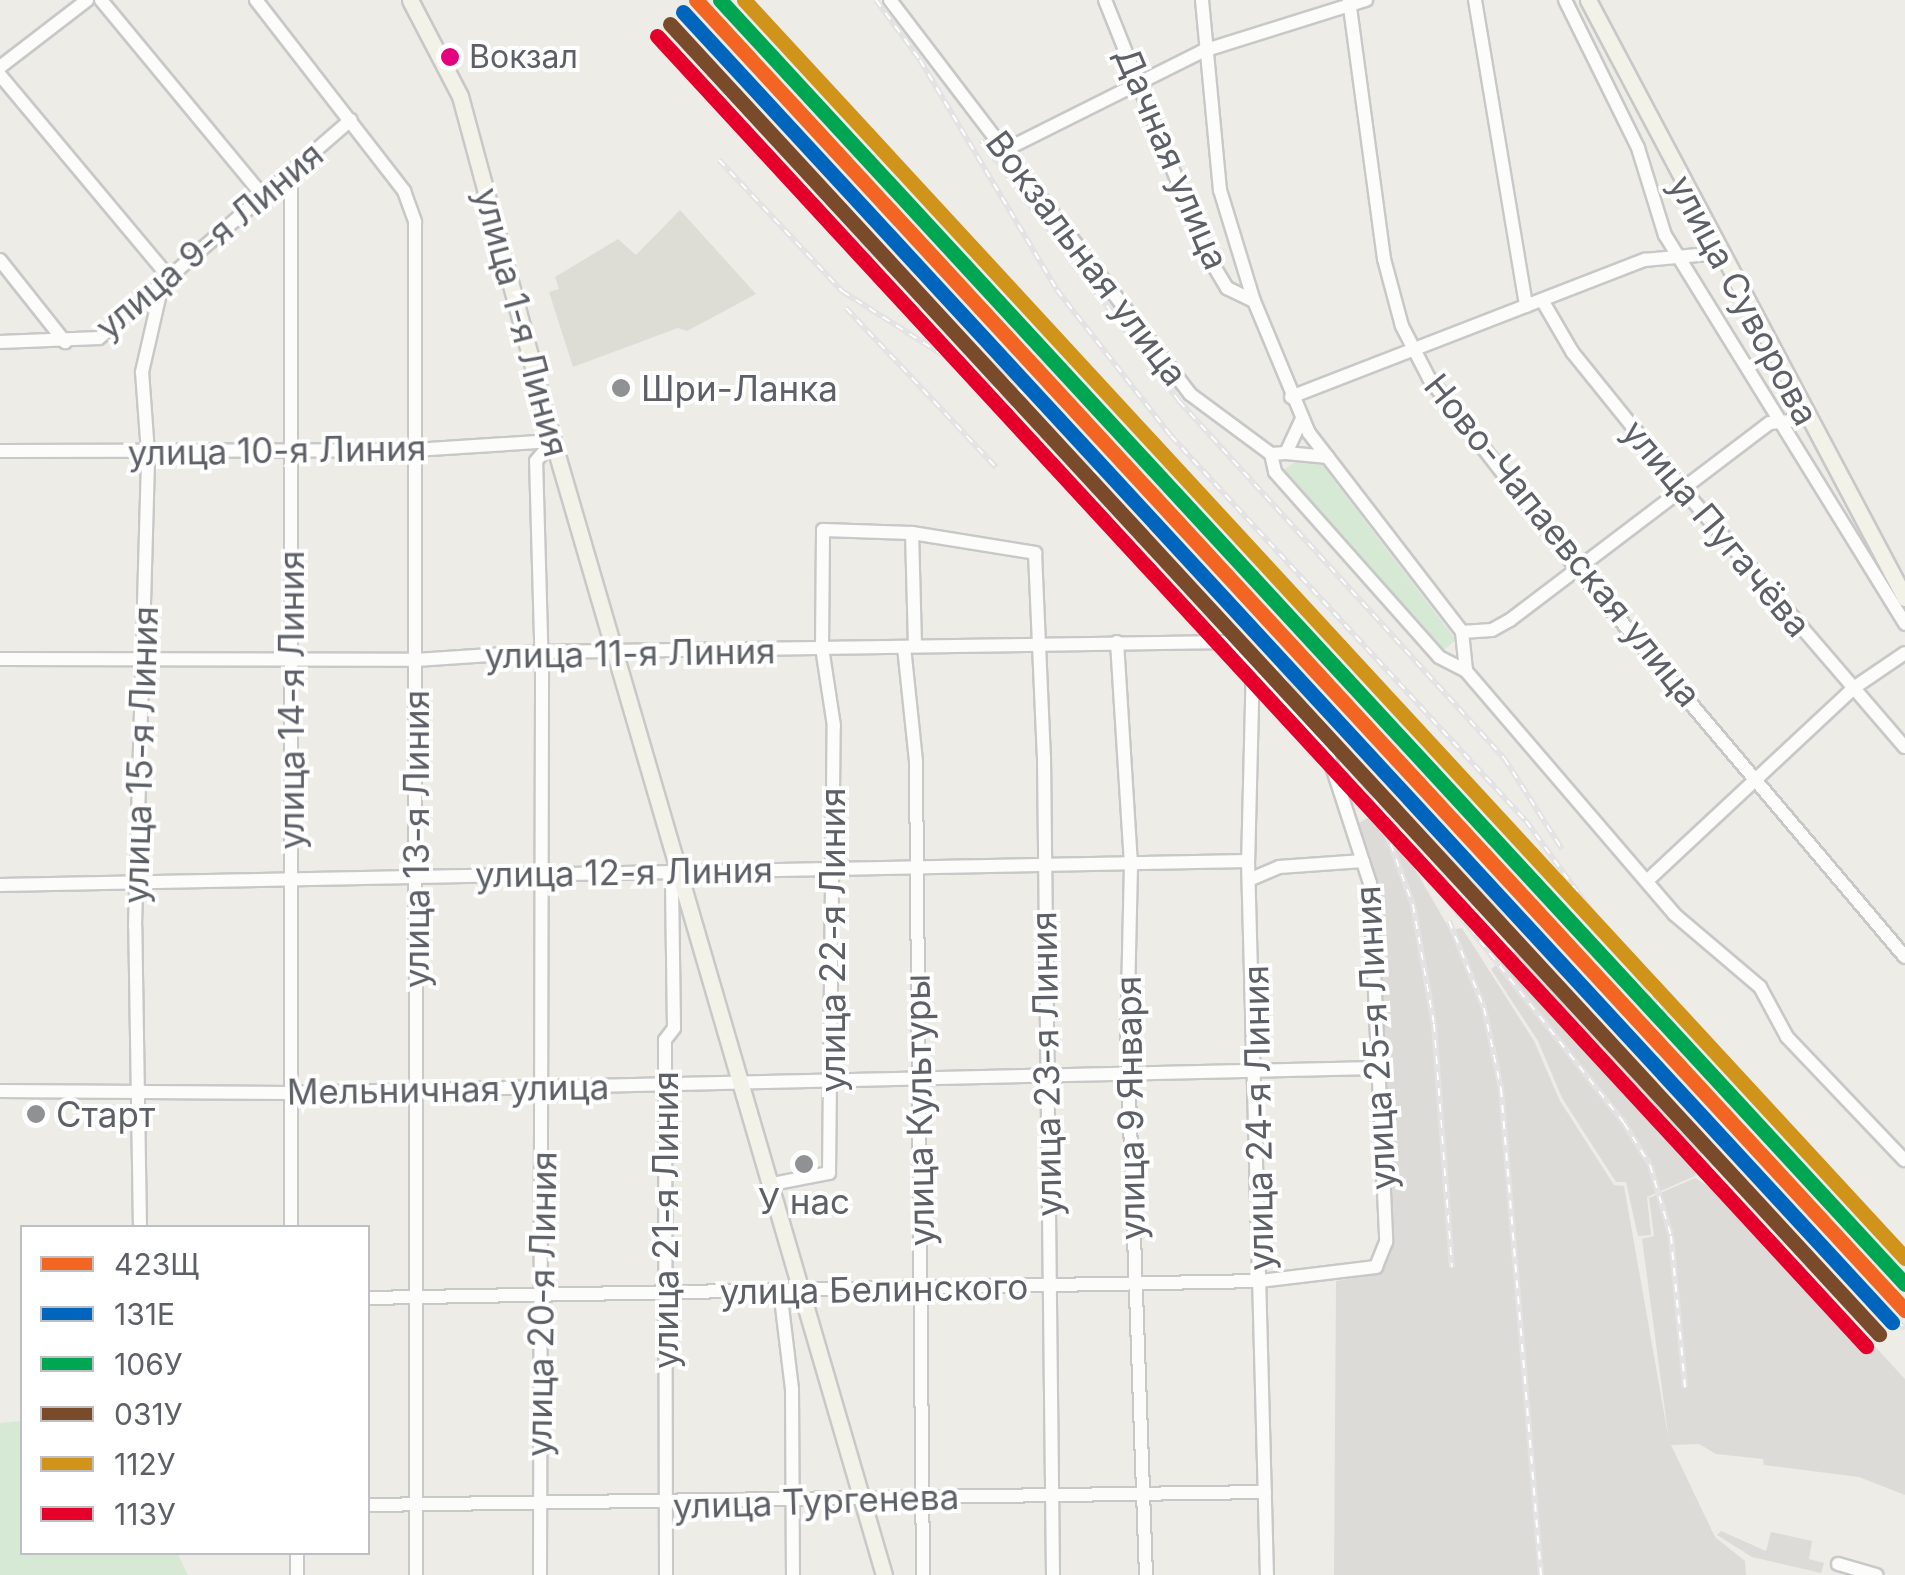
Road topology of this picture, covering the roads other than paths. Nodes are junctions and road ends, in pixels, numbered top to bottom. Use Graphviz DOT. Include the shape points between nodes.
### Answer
graph roads {
  1 [pos="87,0"];
  2 [pos="102,0"];
  3 [pos="256,0"];
  4 [pos="410,0"];
  5 [pos="890,0"];
  6 [pos="1105,0"];
  7 [pos="1202,0"];
  8 [pos="1366,0"];
  9 [pos="1474,0"];
  10 [pos="1565,0"];
  11 [pos="1588,0"];
  12 [pos="1349,2"];
  13 [pos="1203,51"];
  14 [pos="0,67"];
  15 [pos="0,75"];
  16 [pos="1139,79"];
  17 [pos="352,121"];
  18 [pos="1005,150"];
  19 [pos="292,172"];
  20 [pos="264,196"];
  21 [pos="1719,253"];
  22 [pos="1682,257"];
  23 [pos="0,260"];
  24 [pos="166,282"];
  25 [pos="1542,300"];
  26 [pos="1254,301"];
  27 [pos="1526,306"];
  28 [pos="0,342"];
  29 [pos="65,342"];
  30 [pos="1413,348"];
  31 [pos="1292,397"];
  32 [pos="1302,419"];
  33 [pos="1807,419"];
  34 [pos="1782,422"];
  35 [pos="553,441"];
  36 [pos="294,447"];
  37 [pos="414,450"];
  38 [pos="0,451"];
  39 [pos="148,453"];
  40 [pos="1278,453"];
  41 [pos="1328,457"];
  42 [pos="1681,487"];
  43 [pos="912,533"];
  44 [pos="1577,569"];
  45 [pos="1905,598"];
  46 [pos="1905,624"];
  47 [pos="1462,632"];
  48 [pos="1039,642"];
  49 [pos="1117,642"];
  50 [pos="910,646"];
  51 [pos="822,648"];
  52 [pos="538,652"];
  53 [pos="615,652"];
  54 [pos="1905,653"];
  55 [pos="143,658"];
  56 [pos="0,659"];
  57 [pos="290,659"];
  58 [pos="416,660"];
  59 [pos="1253,662"];
  60 [pos="1466,671"];
  61 [pos="1856,688"];
  62 [pos="1905,747"];
  63 [pos="1758,779"];
  64 [pos="1248,861"];
  65 [pos="1363,861"];
  66 [pos="1042,864"];
  67 [pos="1131,865"];
  68 [pos="916,868"];
  69 [pos="679,870"];
  70 [pos="834,870"];
  71 [pos="539,873"];
  72 [pos="290,876"];
  73 [pos="417,876"];
  74 [pos="137,878"];
  75 [pos="1251,879"];
  76 [pos="1649,879"];
  77 [pos="0,884"];
  78 [pos="1905,956"];
  79 [pos="1376,1068"];
  80 [pos="1128,1074"];
  81 [pos="1254,1074"];
  82 [pos="1048,1076"];
  83 [pos="918,1078"];
  84 [pos="832,1080"];
  85 [pos="742,1083"];
  86 [pos="666,1084"];
  87 [pos="414,1088"];
  88 [pos="540,1088"];
  89 [pos="0,1091"];
  90 [pos="137,1092"];
  91 [pos="289,1093"];
  92 [pos="1904,1160"];
  93 [pos="772,1184"];
  94 [pos="140,1225"];
  95 [pos="292,1225"];
  96 [pos="1261,1282"];
  97 [pos="1133,1284"];
  98 [pos="1051,1287"];
  99 [pos="921,1288"];
  100 [pos="780,1290"];
  101 [pos="804,1290"];
  102 [pos="667,1292"];
  103 [pos="540,1295"];
  104 [pos="370,1298"];
  105 [pos="416,1298"];
  106 [pos="1265,1492"];
  107 [pos="1053,1495"];
  108 [pos="1143,1495"];
  109 [pos="922,1499"];
  110 [pos="865,1501"];
  111 [pos="793,1503"];
  112 [pos="415,1504"];
  113 [pos="370,1506"];
  114 [pos="539,1506"];
  115 [pos="667,1506"];
  116 [pos="1838,1564"];
  117 [pos="416,1575"];
  118 [pos="540,1575"];
  119 [pos="666,1575"];
  120 [pos="792,1575"];
  121 [pos="884,1575"];
  122 [pos="924,1575"];
  123 [pos="1053,1575"];
  124 [pos="1146,1575"];
  125 [pos="1267,1575"];
  126 [pos="1876,1575"];
  1 -- 14 [label="street"];
  2 -- 20 [label="street"];
  3 -- 17 [label="street, улица 13-я Линия"];
  4 -- 35 [label="main road, улица 1-я Линия" via="460,96"];
  5 -- 18 [label="street, Вокзальная улица"];
  6 -- 16 [label="street, Дачная улица"];
  7 -- 13 [label="street"];
  8 -- 12 [label="street"];
  9 -- 27 [label="street"];
  10 -- 22 [label="street" via="1638,148 1664,235"];
  11 -- 21 [label="main road, улица Суворова"];
  12 -- 13 [label="street"];
  12 -- 30 [label="street, Ново-Чапаевская улица" via="1351,54 1384,259"];
  13 -- 16 [label="street"];
  13 -- 26 [label="street" via="1220,190"];
  15 -- 24 [label="street"];
  16 -- 18 [label="street"];
  16 -- 26 [label="street, Дачная улица" via="1211,262 1227,288"];
  17 -- 19 [label="street, улица 9-я Линия"];
  17 -- 37 [label="street, улица 13-я Линия" via="404,191 415,222"];
  18 -- 40 [label="street, Вокзальная улица" via="1190,394"];
  19 -- 20 [label="street, улица 9-я Линия"];
  19 -- 36 [label="street, улица 14-я Линия"];
  20 -- 24 [label="street, улица 9-я Линия"];
  21 -- 22 [label="street"];
  21 -- 33 [label="main road, улица Суворова"];
  22 -- 25 [label="street" via="1645,260"];
  22 -- 34 [label="street"];
  23 -- 29 [label="street"];
  24 -- 29 [label="street, улица 9-я Линия" via="99,338"];
  24 -- 39 [label="street, улица 15-я Линия" via="142,372"];
  25 -- 27 [label="street"];
  25 -- 42 [label="street, улица Пугачёва" via="1573,353"];
  26 -- 31 [label="street"];
  27 -- 30 [label="street"];
  28 -- 29 [label="street, улица 9-я Линия"];
  30 -- 31 [label="street"];
  30 -- 44 [label="street, Ново-Чапаевская улица" via="1429,378"];
  31 -- 32 [label="street"];
  32 -- 40 [label="street"];
  32 -- 41 [label="street"];
  33 -- 34 [label="street"];
  33 -- 45 [label="main road, улица Суворова"];
  34 -- 42 [label="street" via="1770,423"];
  34 -- 46 [label="street"];
  35 -- 37 [label="street, улица 10-я Линия"];
  35 -- 52 [label="street, улица 20-я Линия" via="536,461"];
  35 -- 53 [label="main road, улица 1-я Линия"];
  36 -- 37 [label="street, улица 10-я Линия"];
  36 -- 39 [label="street, улица 10-я Линия"];
  36 -- 57 [label="street, улица 14-я Линия"];
  37 -- 58 [label="street, улица 13-я Линия"];
  38 -- 39 [label="street, улица 10-я Линия"];
  39 -- 55 [label="street, улица 15-я Линия"];
  40 -- 41 [label="street"];
  40 -- 60 [label="street" via="1275,472 1439,657"];
  41 -- 47 [label="street"];
  42 -- 44 [label="street"];
  42 -- 61 [label="street, улица Пугачёва"];
  43 -- 48 [label="street, улица 23-я Линия" via="1035,554"];
  43 -- 50 [label="street, улица Культуры"];
  43 -- 51 [label="street, улица 22-я Линия" via="823,530"];
  44 -- 47 [label="street" via="1501,625"];
  44 -- 63 [label="street, Ново-Чапаевская улица"];
  47 -- 60 [label="street"];
  48 -- 49 [label="street, улица 11-я Линия"];
  48 -- 50 [label="street, улица 11-я Линия"];
  48 -- 66 [label="street, улица 23-я Линия"];
  49 -- 59 [label="street, улица 11-я Линия" via="1228,642"];
  49 -- 67 [label="street, улица 9 Января"];
  50 -- 51 [label="street, улица 11-я Линия"];
  50 -- 68 [label="street, улица Культуры"];
  51 -- 53 [label="street, улица 11-я Линия"];
  51 -- 70 [label="street, улица 22-я Линия" via="834,726"];
  52 -- 53 [label="street, улица 11-я Линия"];
  52 -- 58 [label="street, улица 11-я Линия"];
  52 -- 71 [label="street, улица 20-я Линия"];
  53 -- 69 [label="main road, улица 21-я Линия"];
  54 -- 61 [label="street"];
  55 -- 56 [label="street, улица 11-я Линия"];
  55 -- 57 [label="street, улица 11-я Линия"];
  55 -- 74 [label="street, улица 15-я Линия"];
  57 -- 58 [label="street, улица 11-я Линия"];
  57 -- 72 [label="street, улица 14-я Линия"];
  58 -- 73 [label="street, улица 13-я Линия"];
  59 -- 64 [label="street, улица 24-я Линия"];
  59 -- 65 [label="street, улица 25-я Линия" via="1327,751"];
  60 -- 76 [label="street"];
  61 -- 62 [label="street, улица Пугачёва"];
  61 -- 63 [label="street"];
  63 -- 76 [label="street"];
  63 -- 78 [label="street, Ново-Чапаевская улица"];
  64 -- 67 [label="street, улица 12-я Линия"];
  64 -- 75 [label="street, улица 24-я Линия"];
  65 -- 75 [label="street" via="1279,868"];
  65 -- 79 [label="street, улица 25-я Линия" via="1370,883"];
  66 -- 67 [label="street, улица 12-я Линия"];
  66 -- 68 [label="street, улица 12-я Линия"];
  66 -- 82 [label="street, улица 23-я Линия"];
  67 -- 80 [label="street, улица 9 Января"];
  68 -- 70 [label="street, улица 12-я Линия"];
  68 -- 83 [label="street, улица Культуры"];
  69 -- 70 [label="street, улица 12-я Линия"];
  69 -- 71 [label="street, улица 12-я Линия"];
  69 -- 85 [label="main road, улица 21-я Линия"];
  69 -- 86 [label="street, улица 21-я Линия" via="672,882 674,1028 665,1040"];
  70 -- 84 [label="street, улица 22-я Линия"];
  71 -- 73 [label="street, улица 12-я Линия"];
  71 -- 88 [label="street, улица 20-я Линия"];
  72 -- 73 [label="street, улица 12-я Линия"];
  72 -- 74 [label="street, улица 12-я Линия"];
  72 -- 91 [label="street, улица 14-я Линия"];
  73 -- 87 [label="street, улица 13-я Линия"];
  74 -- 77 [label="street, улица 12-я Линия"];
  74 -- 90 [label="street, улица 15-я Линия"];
  75 -- 81 [label="street, улица 24-я Линия"];
  76 -- 92 [label="street" via="1697,937 1734,958 1760,987 1787,1037"];
  79 -- 81 [label="street, Мельничная улица"];
  79 -- 96 [label="street, улица 25-я Линия" via="1383,1260 1332,1276"];
  80 -- 81 [label="street, Мельничная улица"];
  80 -- 82 [label="street, Мельничная улица"];
  80 -- 97 [label="street, улица 9 Января"];
  81 -- 96 [label="street, улица 24-я Линия"];
  82 -- 83 [label="street, Мельничная улица"];
  82 -- 98 [label="street, улица 23-я Линия"];
  83 -- 84 [label="street, Мельничная улица"];
  83 -- 99 [label="street, улица Культуры"];
  84 -- 85 [label="street, Мельничная улица"];
  84 -- 93 [label="street, улица 22-я Линия" via="829,1173"];
  85 -- 86 [label="street, Мельничная улица"];
  85 -- 93 [label="main road"];
  86 -- 88 [label="street, Мельничная улица"];
  86 -- 102 [label="street, улица 21-я Линия"];
  87 -- 88 [label="street, Мельничная улица"];
  87 -- 91 [label="street, Мельничная улица"];
  87 -- 105 [label="street, улица 13-я Линия"];
  88 -- 103 [label="street, улица 20-я Линия"];
  89 -- 90 [label="street, Мельничная улица"];
  90 -- 91 [label="street, Мельничная улица"];
  90 -- 94 [label="street, улица 15-я Линия"];
  91 -- 95 [label="street, улица 14-я Линия"];
  93 -- 101 [label="main road"];
  96 -- 97 [label="street, улица Белинского"];
  96 -- 106 [label="street, улица 24-я Линия"];
  97 -- 98 [label="street, улица Белинского"];
  97 -- 108 [label="street, улица 9 Января"];
  98 -- 99 [label="street, улица Белинского"];
  98 -- 107 [label="street, улица 23-я Линия"];
  99 -- 101 [label="street, улица Белинского"];
  99 -- 109 [label="street, улица Культуры"];
  100 -- 101 [label="street, улица Белинского"];
  100 -- 102 [label="street, улица Белинского"];
  100 -- 111 [label="street" via="792,1389"];
  101 -- 110 [label="main road"];
  102 -- 103 [label="street, улица Белинского"];
  102 -- 115 [label="street, улица 21-я Линия"];
  103 -- 105 [label="street, улица Белинского"];
  103 -- 114 [label="street, улица 20-я Линия"];
  104 -- 105 [label="street, улица Белинского"];
  105 -- 112 [label="street, улица 13-я Линия"];
  106 -- 108 [label="street, улица Тургенева"];
  106 -- 125 [label="street, улица 24-я Линия"];
  107 -- 108 [label="street, улица Тургенева"];
  107 -- 109 [label="street, улица Тургенева"];
  107 -- 123 [label="street, улица 23-я Линия"];
  108 -- 124 [label="street, улица 9 Января"];
  109 -- 110 [label="street, улица Тургенева"];
  109 -- 122 [label="street, улица Культуры"];
  110 -- 111 [label="street, улица Тургенева"];
  110 -- 121 [label="main road"];
  111 -- 115 [label="street, улица Тургенева"];
  111 -- 120 [label="street"];
  112 -- 113 [label="street, улица Тургенева"];
  112 -- 114 [label="street, улица Тургенева"];
  112 -- 117 [label="street, улица 13-я Линия"];
  114 -- 115 [label="street, улица Тургенева"];
  114 -- 118 [label="street, улица 20-я Линия"];
  115 -- 119 [label="street, улица 21-я Линия"];
  116 -- 126 [label="street"];
}
